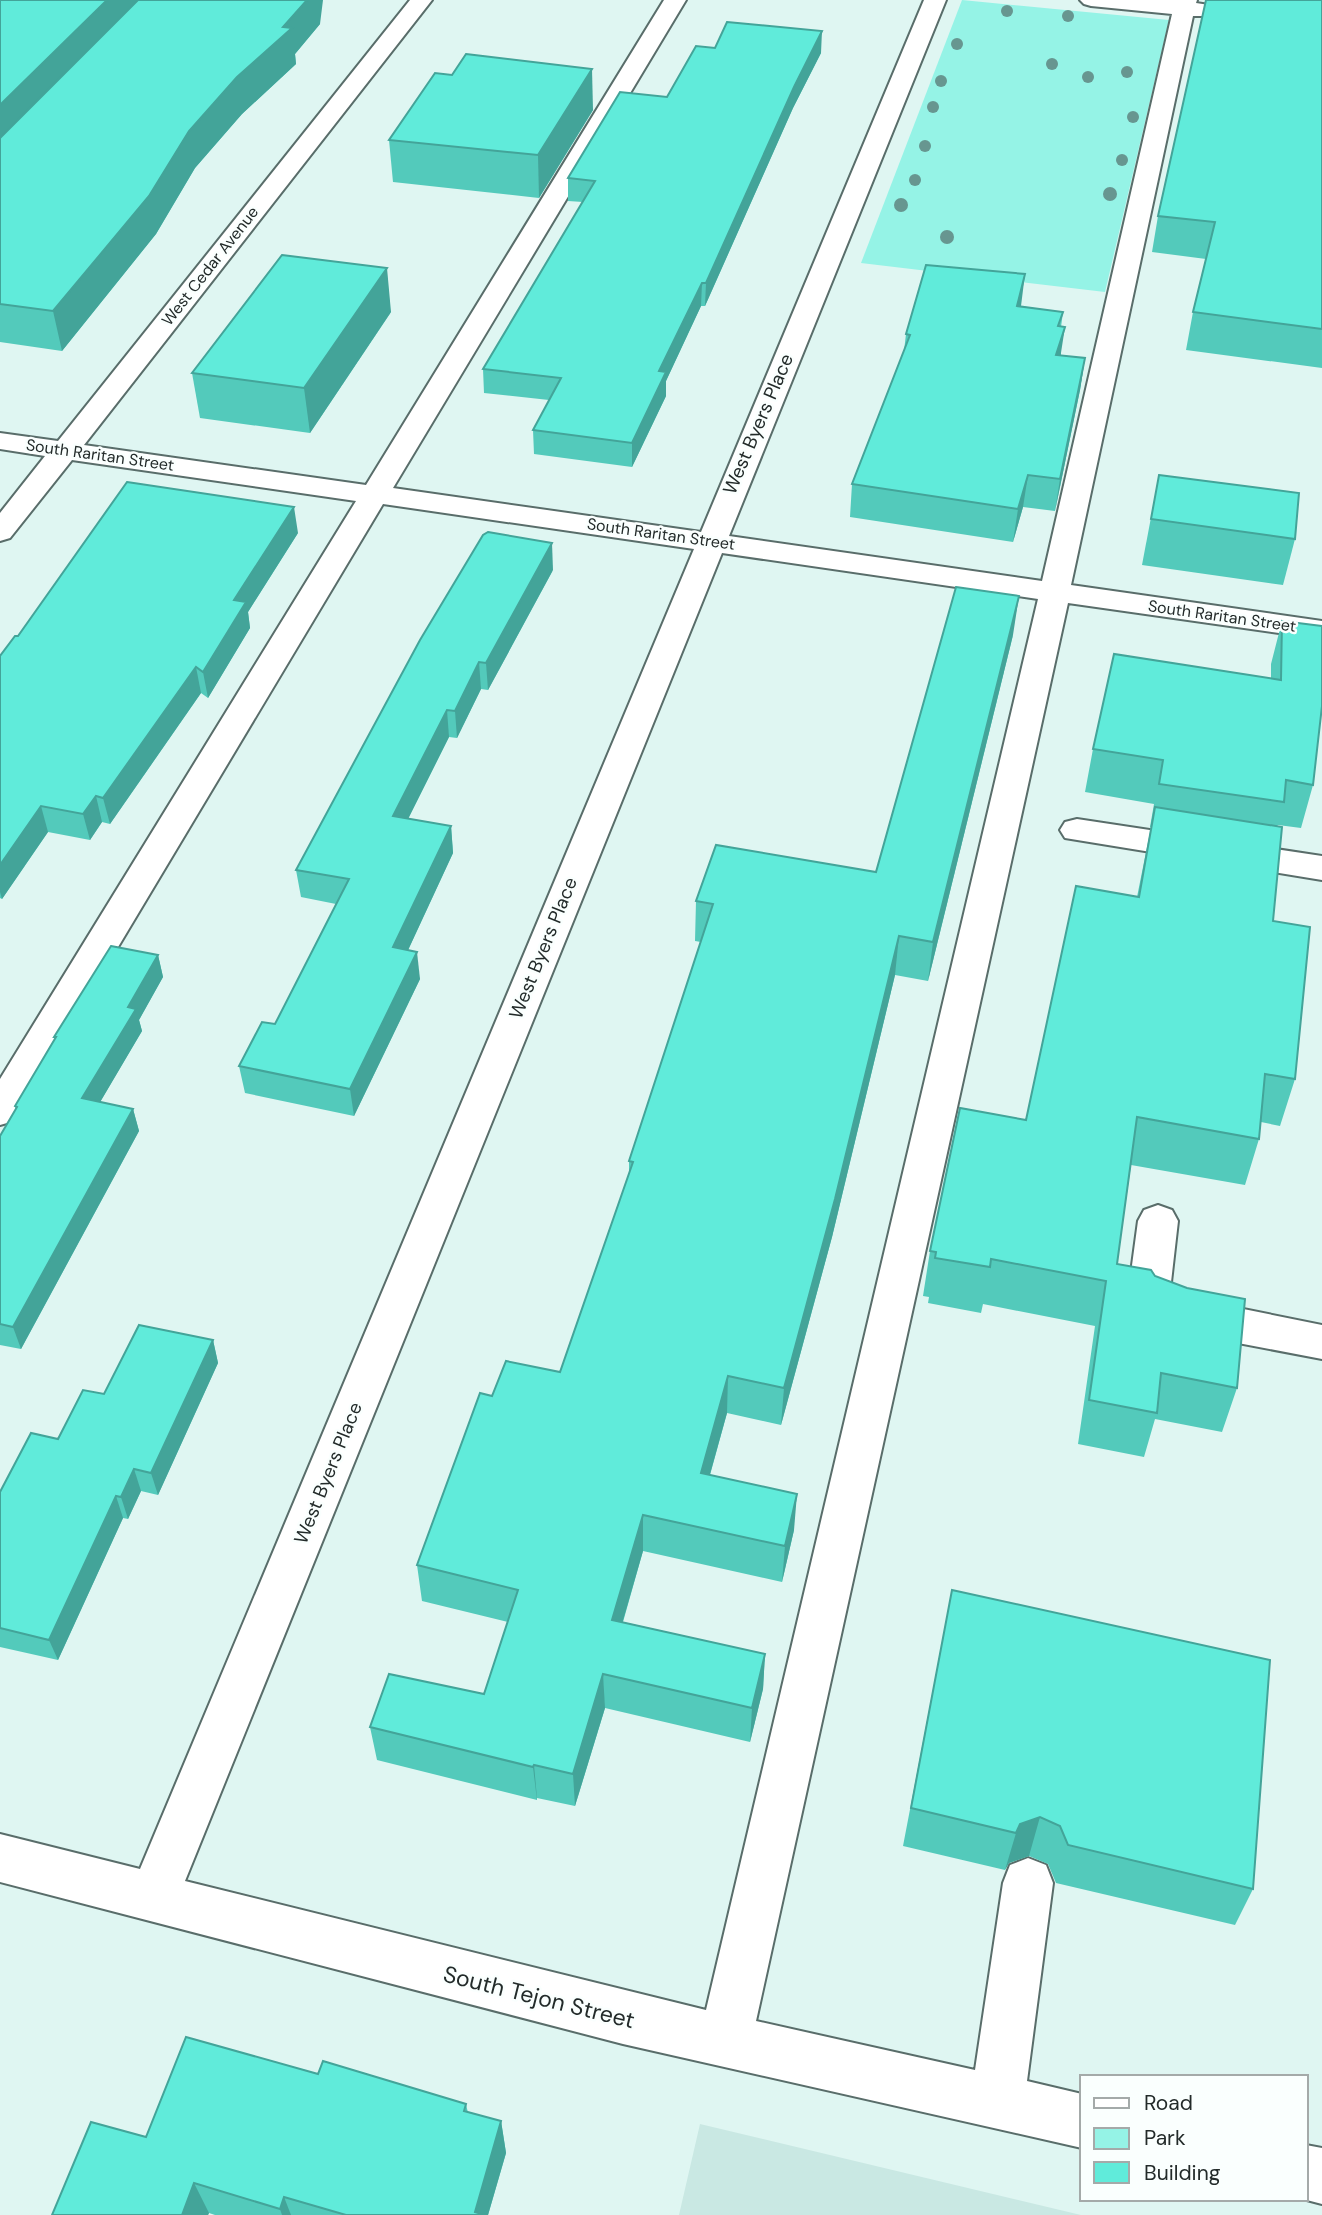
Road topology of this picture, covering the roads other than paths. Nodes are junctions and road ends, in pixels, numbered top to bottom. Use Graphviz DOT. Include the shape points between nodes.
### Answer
graph roads {
  1 [pos="421,0"];
  2 [pos="675,0"];
  3 [pos="934,0"];
  4 [pos="1091,0"];
  5 [pos="1185,4"];
  6 [pos="1226,13"];
  7 [pos="0,441"];
  8 [pos="65,450"];
  9 [pos="377,494"];
  10 [pos="0,532"];
  11 [pos="710,541"];
  12 [pos="1055,591"];
  13 [pos="1322,630"];
  14 [pos="1077,831"];
  15 [pos="1322,868"];
  16 [pos="0,1111"];
  17 [pos="1158,1221"];
  18 [pos="1322,1342"];
  19 [pos="0,1858"];
  20 [pos="1028,1882"];
  21 [pos="153,1898"];
  22 [pos="725,2041"];
  23 [pos="997,2101"];
  24 [pos="1080,2121"];
  1 -- 8 [label="street, West Cedar Avenue"];
  2 -- 9 [label="street"];
  3 -- 11 [label="street, West Byers Place"];
  4 -- 5 [label="street"];
  5 -- 6 [label="street"];
  5 -- 12 [label="street"];
  7 -- 8 [label="street, South Raritan Street"];
  8 -- 9 [label="street, South Raritan Street"];
  8 -- 10 [label="street, West Cedar Avenue"];
  9 -- 11 [label="street, South Raritan Street"];
  9 -- 16 [label="street"];
  11 -- 12 [label="street, South Raritan Street"];
  11 -- 21 [label="street, West Byers Place"];
  12 -- 13 [label="street, South Raritan Street"];
  12 -- 22 [label="street"];
  14 -- 15 [label="street"];
  17 -- 18 [label="street" via="1149,1294 1158,1307"];
  19 -- 21 [label="street, South Tejon Street"];
  20 -- 23 [label="street"];
  21 -- 22 [label="street, South Tejon Street"];
  22 -- 23 [label="street, South Tejon Street"];
  23 -- 24 [label="street, South Tejon Street"];
}
